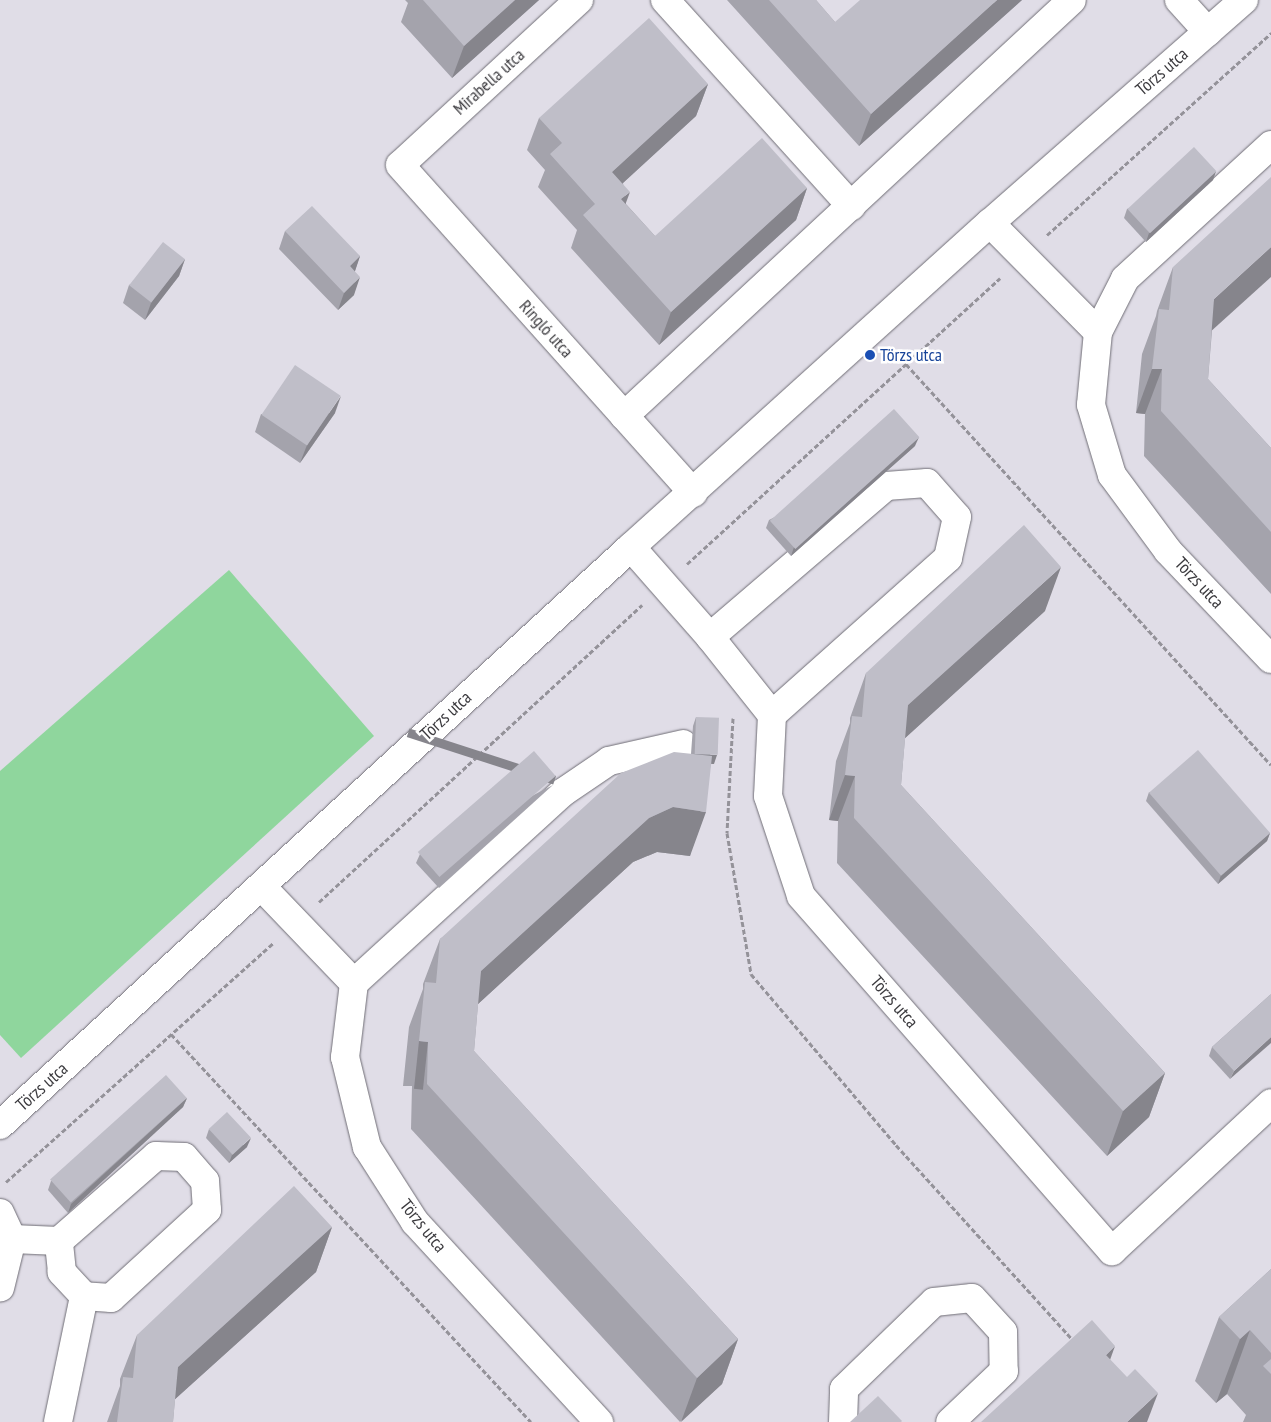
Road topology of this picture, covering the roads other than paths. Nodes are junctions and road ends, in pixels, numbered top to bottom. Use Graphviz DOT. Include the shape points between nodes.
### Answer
graph roads {
  1 [pos="579,0"];
  2 [pos="666,0"];
  3 [pos="1072,0"];
  4 [pos="1179,0"];
  5 [pos="1244,0"];
  6 [pos="1208,32"];
  7 [pos="1271,145"];
  8 [pos="400,164"];
  9 [pos="851,206"];
  10 [pos="990,223"];
  11 [pos="1098,332"];
  12 [pos="624,416"];
  13 [pos="693,493"];
  14 [pos="631,547"];
  15 [pos="710,637"];
  16 [pos="1271,660"];
  17 [pos="772,715"];
  18 [pos="683,744"];
  19 [pos="261,886"];
  20 [pos="354,983"];
  21 [pos="1271,1103"];
  22 [pos="0,1125"];
  23 [pos="0,1214"];
  24 [pos="12,1239"];
  25 [pos="59,1241"];
  26 [pos="0,1288"];
  27 [pos="84,1296"];
  28 [pos="58,1422"];
  29 [pos="599,1422"];
  30 [pos="843,1422"];
  31 [pos="950,1422"];
  1 -- 8 [label="street, Mirabella utca"];
  2 -- 9 [label="street"];
  3 -- 9 [label="street"];
  4 -- 6 [label="street"];
  5 -- 6 [label="street, Törzs utca"];
  6 -- 10 [label="street, Törzs utca"];
  7 -- 11 [label="street, Törzs utca" via="1125,279"];
  8 -- 12 [label="street, Ringló utca"];
  9 -- 12 [label="street"];
  10 -- 11 [label="street"];
  10 -- 13 [label="street, Törzs utca"];
  11 -- 16 [label="street, Törzs utca" via="1091,405 1112,475 1168,551"];
  12 -- 13 [label="street, Ringló utca"];
  13 -- 14 [label="street, Törzs utca"];
  14 -- 15 [label="street"];
  14 -- 19 [label="street, Törzs utca"];
  15 -- 17 [label="street"];
  15 -- 17 [label="street" via="886,486 927,483 957,517 948,558"];
  17 -- 21 [label="street, Törzs utca" via="768,796 801,896 1112,1251"];
  18 -- 20 [label="street" via="609,761 562,793"];
  19 -- 20 [label="street"];
  19 -- 22 [label="street, Törzs utca"];
  20 -- 29 [label="street, Törzs utca" via="345,1057 367,1147 415,1222"];
  23 -- 24 [label="street"];
  24 -- 25 [label="street"];
  24 -- 26 [label="street"];
  25 -- 27 [label="street" via="62,1272"];
  25 -- 27 [label="street" via="156,1156 184,1157 206,1180 207,1210 111,1298"];
  27 -- 28 [label="street"];
  30 -- 31 [label="street" via="844,1389 934,1302 972,1298 1003,1332 1004,1371"];
}
